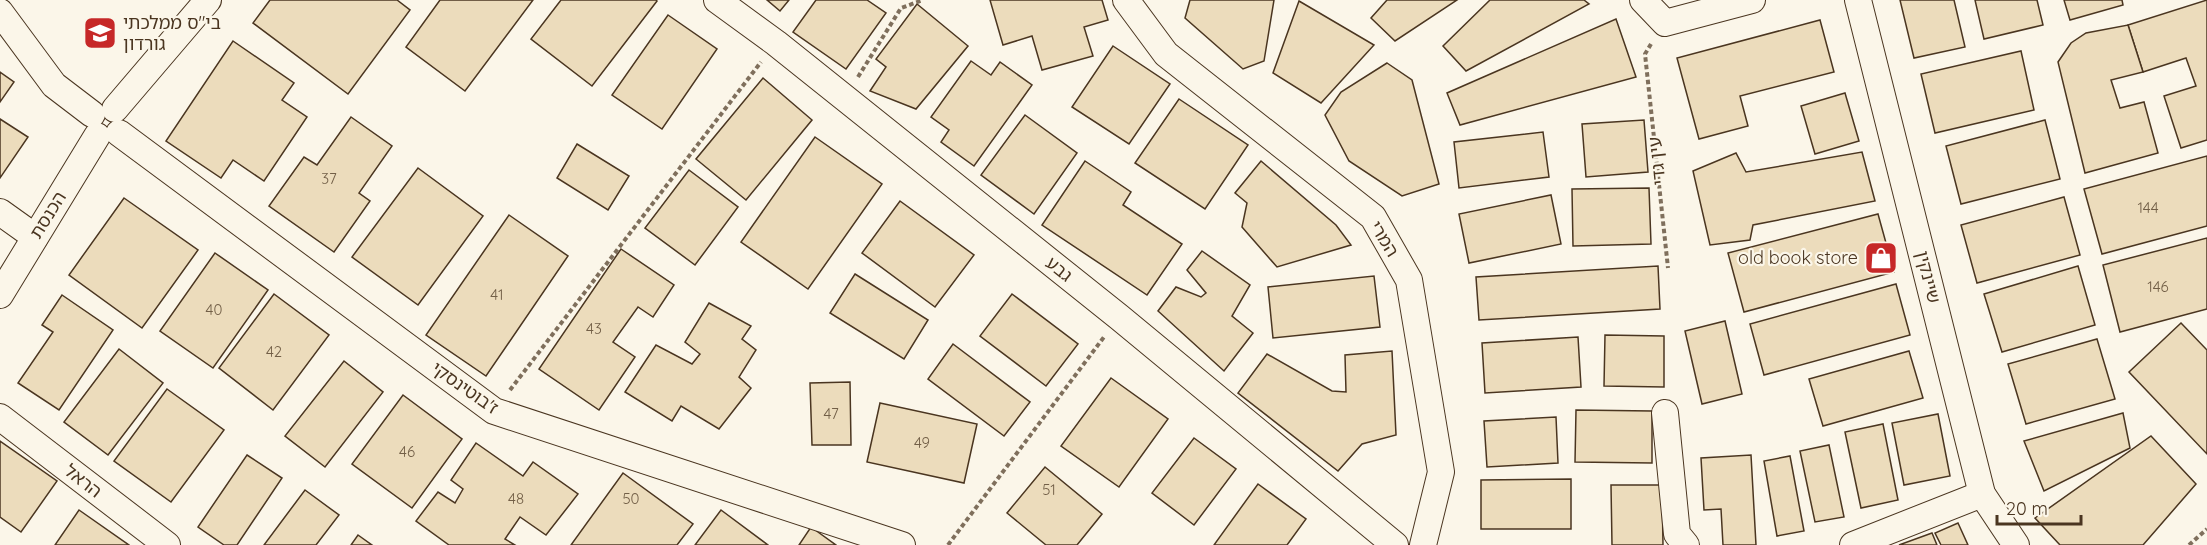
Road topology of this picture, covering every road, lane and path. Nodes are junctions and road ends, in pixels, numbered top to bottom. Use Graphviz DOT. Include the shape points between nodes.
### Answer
graph roads {
  1 [pos="208,0"];
  2 [pos="717,0"];
  3 [pos="923,0"];
  4 [pos="1126,0"];
  5 [pos="1643,0"];
  6 [pos="1752,0"];
  7 [pos="1858,0"];
  8 [pos="0,12"];
  9 [pos="776,43"];
  10 [pos="1645,54"];
  11 [pos="845,98"];
  12 [pos="106,123"];
  13 [pos="0,212"];
  14 [pos="35,237"];
  15 [pos="1668,268"];
  16 [pos="0,295"];
  17 [pos="1119,317"];
  18 [pos="494,411"];
  19 [pos="1665,412"];
  20 [pos="0,417"];
  21 [pos="1982,494"];
  22 [pos="2207,529"];
  23 [pos="167,545"];
  24 [pos="902,545"];
  25 [pos="948,545"];
  26 [pos="1395,545"];
  27 [pos="1424,545"];
  28 [pos="1686,545"];
  29 [pos="1853,545"];
  30 [pos="2016,545"];
  31 [pos="2189,545"];
  1 -- 12 [label="street, הכנסת"];
  2 -- 9 [label="street, גבע"];
  3 -- 11 [label="path" via="902,8"];
  4 -- 27 [label="street, המרי" via="1166,54 1373,217 1409,280 1441,472"];
  5 -- 6 [label="street" via="1665,23"];
  7 -- 21 [label="street, שיינקין"];
  8 -- 12 [label="street, ז'בוטינסקי" via="54,85"];
  9 -- 11 [label="street, גבע"];
  9 -- 18 [label="path"];
  10 -- 15 [label="path, עין גדי"];
  11 -- 17 [label="street, גבע"];
  12 -- 14 [label="street, הכנסת"];
  12 -- 18 [label="street, ז'בוטינסקי"];
  13 -- 14 [label="street"];
  14 -- 16 [label="street, הכנסת"];
  17 -- 25 [label="path"];
  17 -- 26 [label="street, גבע"];
  18 -- 24 [label="street, ז'בוטינסקי"];
  19 -- 28 [label="street" via="1677,534"];
  20 -- 23 [label="street, הראל"];
  21 -- 29 [label="street"];
  21 -- 30 [label="street, שיינקין"];
  22 -- 31 [label="path"];
}
